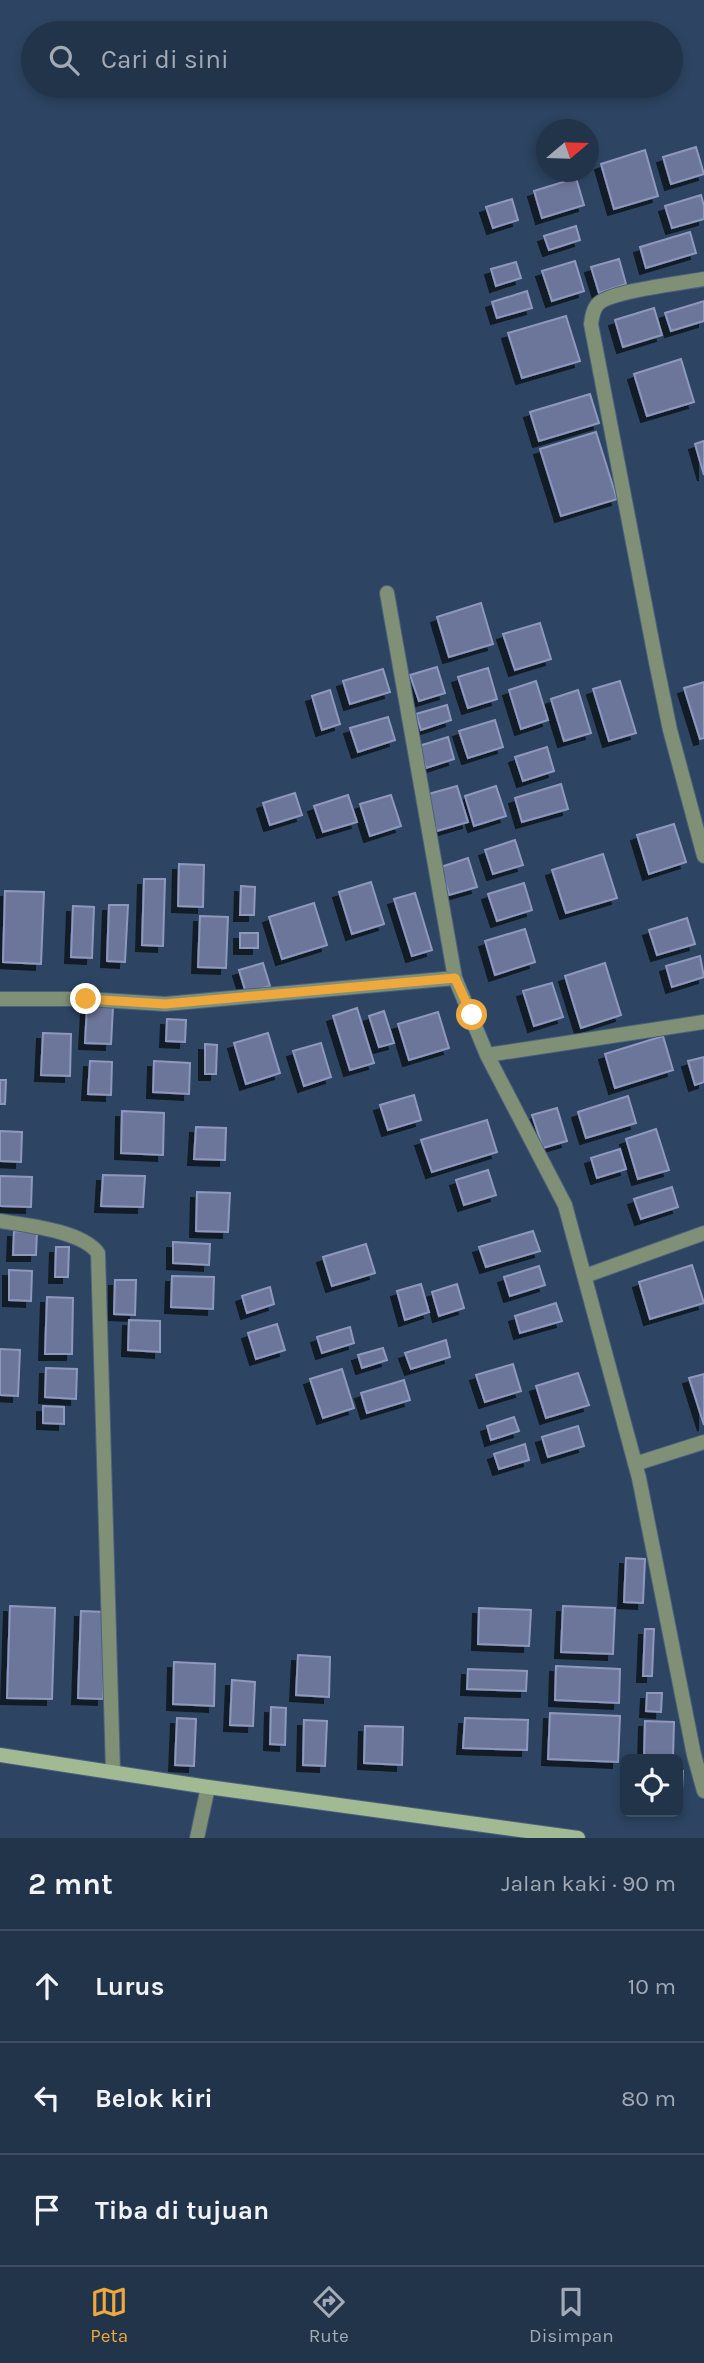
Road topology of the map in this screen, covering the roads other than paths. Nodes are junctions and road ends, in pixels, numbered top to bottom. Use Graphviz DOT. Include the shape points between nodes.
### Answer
graph roads {
  1 [pos="704,279"];
  2 [pos="387,593"];
  3 [pos="704,856"];
  4 [pos="455,978"];
  5 [pos="0,999"];
  6 [pos="704,1022"];
  7 [pos="487,1055"];
  8 [pos="0,1221"];
  9 [pos="704,1233"];
  10 [pos="585,1276"];
  11 [pos="704,1442"];
  12 [pos="635,1464"];
  13 [pos="0,1755"];
  14 [pos="113,1771"];
  15 [pos="208,1787"];
  16 [pos="704,1791"];
  17 [pos="198,1832"];
  18 [pos="578,1838"];
  1 -- 3 [label="street" via="613,296 598,303 591,324 670,730"];
  2 -- 4 [label="street"];
  4 -- 5 [label="street" via="165,1004"];
  4 -- 7 [label="street"];
  6 -- 7 [label="street"];
  7 -- 10 [label="street" via="565,1205"];
  8 -- 14 [label="street" via="44,1228 93,1245 98,1253"];
  9 -- 10 [label="street"];
  10 -- 12 [label="street"];
  11 -- 12 [label="street"];
  12 -- 16 [label="street"];
  13 -- 14 [label="main road"];
  14 -- 15 [label="main road"];
  15 -- 17 [label="street"];
  15 -- 18 [label="main road"];
}
